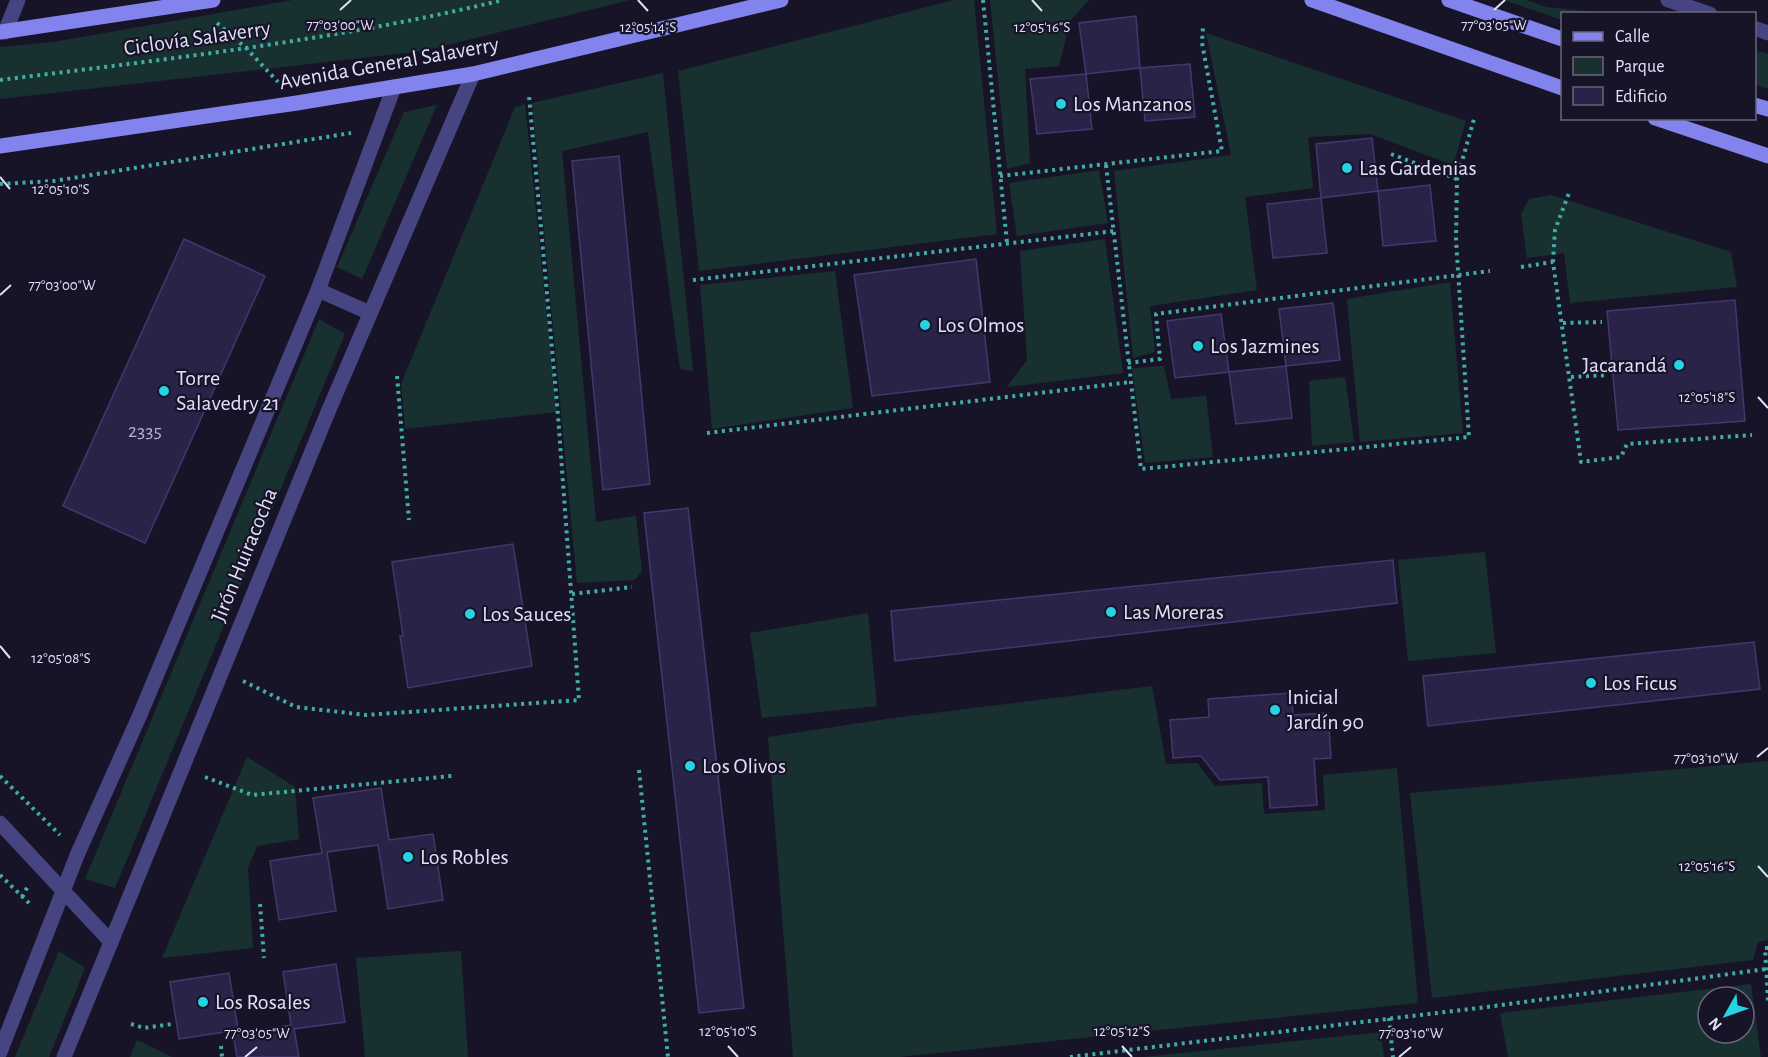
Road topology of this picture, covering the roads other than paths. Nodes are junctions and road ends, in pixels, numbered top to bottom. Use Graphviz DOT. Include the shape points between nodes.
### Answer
graph roads {
  1 [pos="18,0"];
  2 [pos="213,0"];
  3 [pos="781,0"];
  4 [pos="1312,0"];
  5 [pos="1449,0"];
  6 [pos="1668,0"];
  7 [pos="1704,12"];
  8 [pos="3,32"];
  9 [pos="1561,38"];
  10 [pos="473,74"];
  11 [pos="394,87"];
  12 [pos="1561,87"];
  13 [pos="1661,120"];
  14 [pos="0,146"];
  15 [pos="1768,156"];
  16 [pos="318,290"];
  17 [pos="370,313"];
  18 [pos="0,823"];
  19 [pos="65,890"];
  20 [pos="111,942"];
  21 [pos="0,1052"];
  22 [pos="64,1057"];
  1 -- 8 [label="street"];
  2 -- 8 [label="main road"];
  3 -- 10 [label="main road, Avenida General Salaverry"];
  4 -- 12 [label="main road"];
  5 -- 9 [label="main road"];
  6 -- 7 [label="street"];
  10 -- 11 [label="main road, Avenida General Salaverry"];
  10 -- 17 [label="street, Jirón Huiracocha"];
  11 -- 14 [label="main road, Avenida General Salaverry"];
  11 -- 16 [label="street, Jirón Huiracocha"];
  13 -- 15 [label="main road"];
  16 -- 17 [label="street"];
  16 -- 19 [label="street, Jirón Huiracocha"];
  17 -- 20 [label="street, Jirón Huiracocha"];
  18 -- 19 [label="street"];
  19 -- 20 [label="street"];
  19 -- 21 [label="street, Jirón Huiracocha"];
  20 -- 22 [label="street, Jirón Huiracocha"];
}
